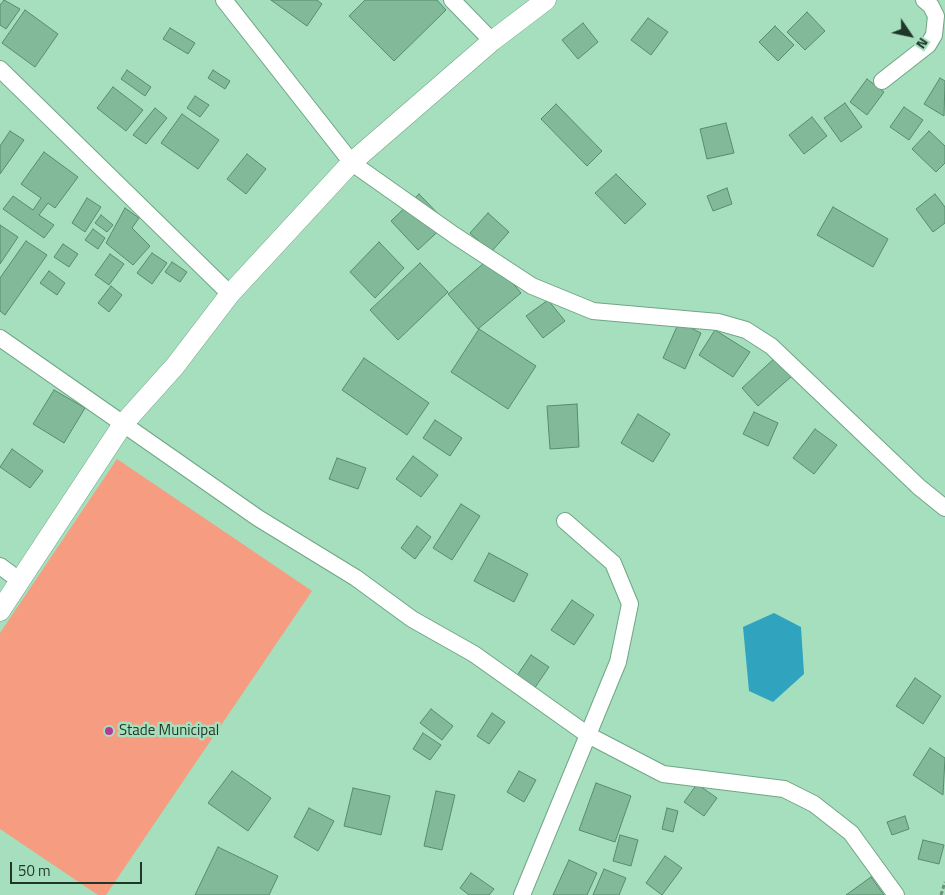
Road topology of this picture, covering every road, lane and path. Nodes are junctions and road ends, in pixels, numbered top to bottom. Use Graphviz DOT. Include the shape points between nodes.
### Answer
graph roads {
  1 [pos="224,0"];
  2 [pos="452,0"];
  3 [pos="546,0"];
  4 [pos="924,0"];
  5 [pos="492,41"];
  6 [pos="0,69"];
  7 [pos="882,81"];
  8 [pos="352,163"];
  9 [pos="230,294"];
  10 [pos="0,338"];
  11 [pos="123,424"];
  12 [pos="945,508"];
  13 [pos="565,521"];
  14 [pos="0,566"];
  15 [pos="19,580"];
  16 [pos="0,611"];
  17 [pos="588,735"];
  18 [pos="945,882"];
  19 [pos="522,895"];
  20 [pos="896,895"];
  21 [pos="941,895"];
  1 -- 8 [label="street"];
  2 -- 5 [label="street"];
  3 -- 5 [label="street"];
  4 -- 7 [label="street" via="936,16 934,34 928,45"];
  5 -- 8 [label="street"];
  6 -- 9 [label="street"];
  8 -- 9 [label="street"];
  8 -- 12 [label="street" via="532,286 593,311 718,322 746,330 771,346"];
  9 -- 11 [label="street" via="175,366"];
  10 -- 11 [label="street"];
  11 -- 15 [label="street"];
  11 -- 17 [label="street" via="258,518 356,578 412,619 474,654"];
  13 -- 17 [label="street" via="613,563 630,604 618,662"];
  14 -- 15 [label="street"];
  15 -- 16 [label="street"];
  17 -- 19 [label="street"];
  17 -- 20 [label="street" via="663,774 784,790 814,804 851,833"];
  18 -- 21 [label="path"];
}
